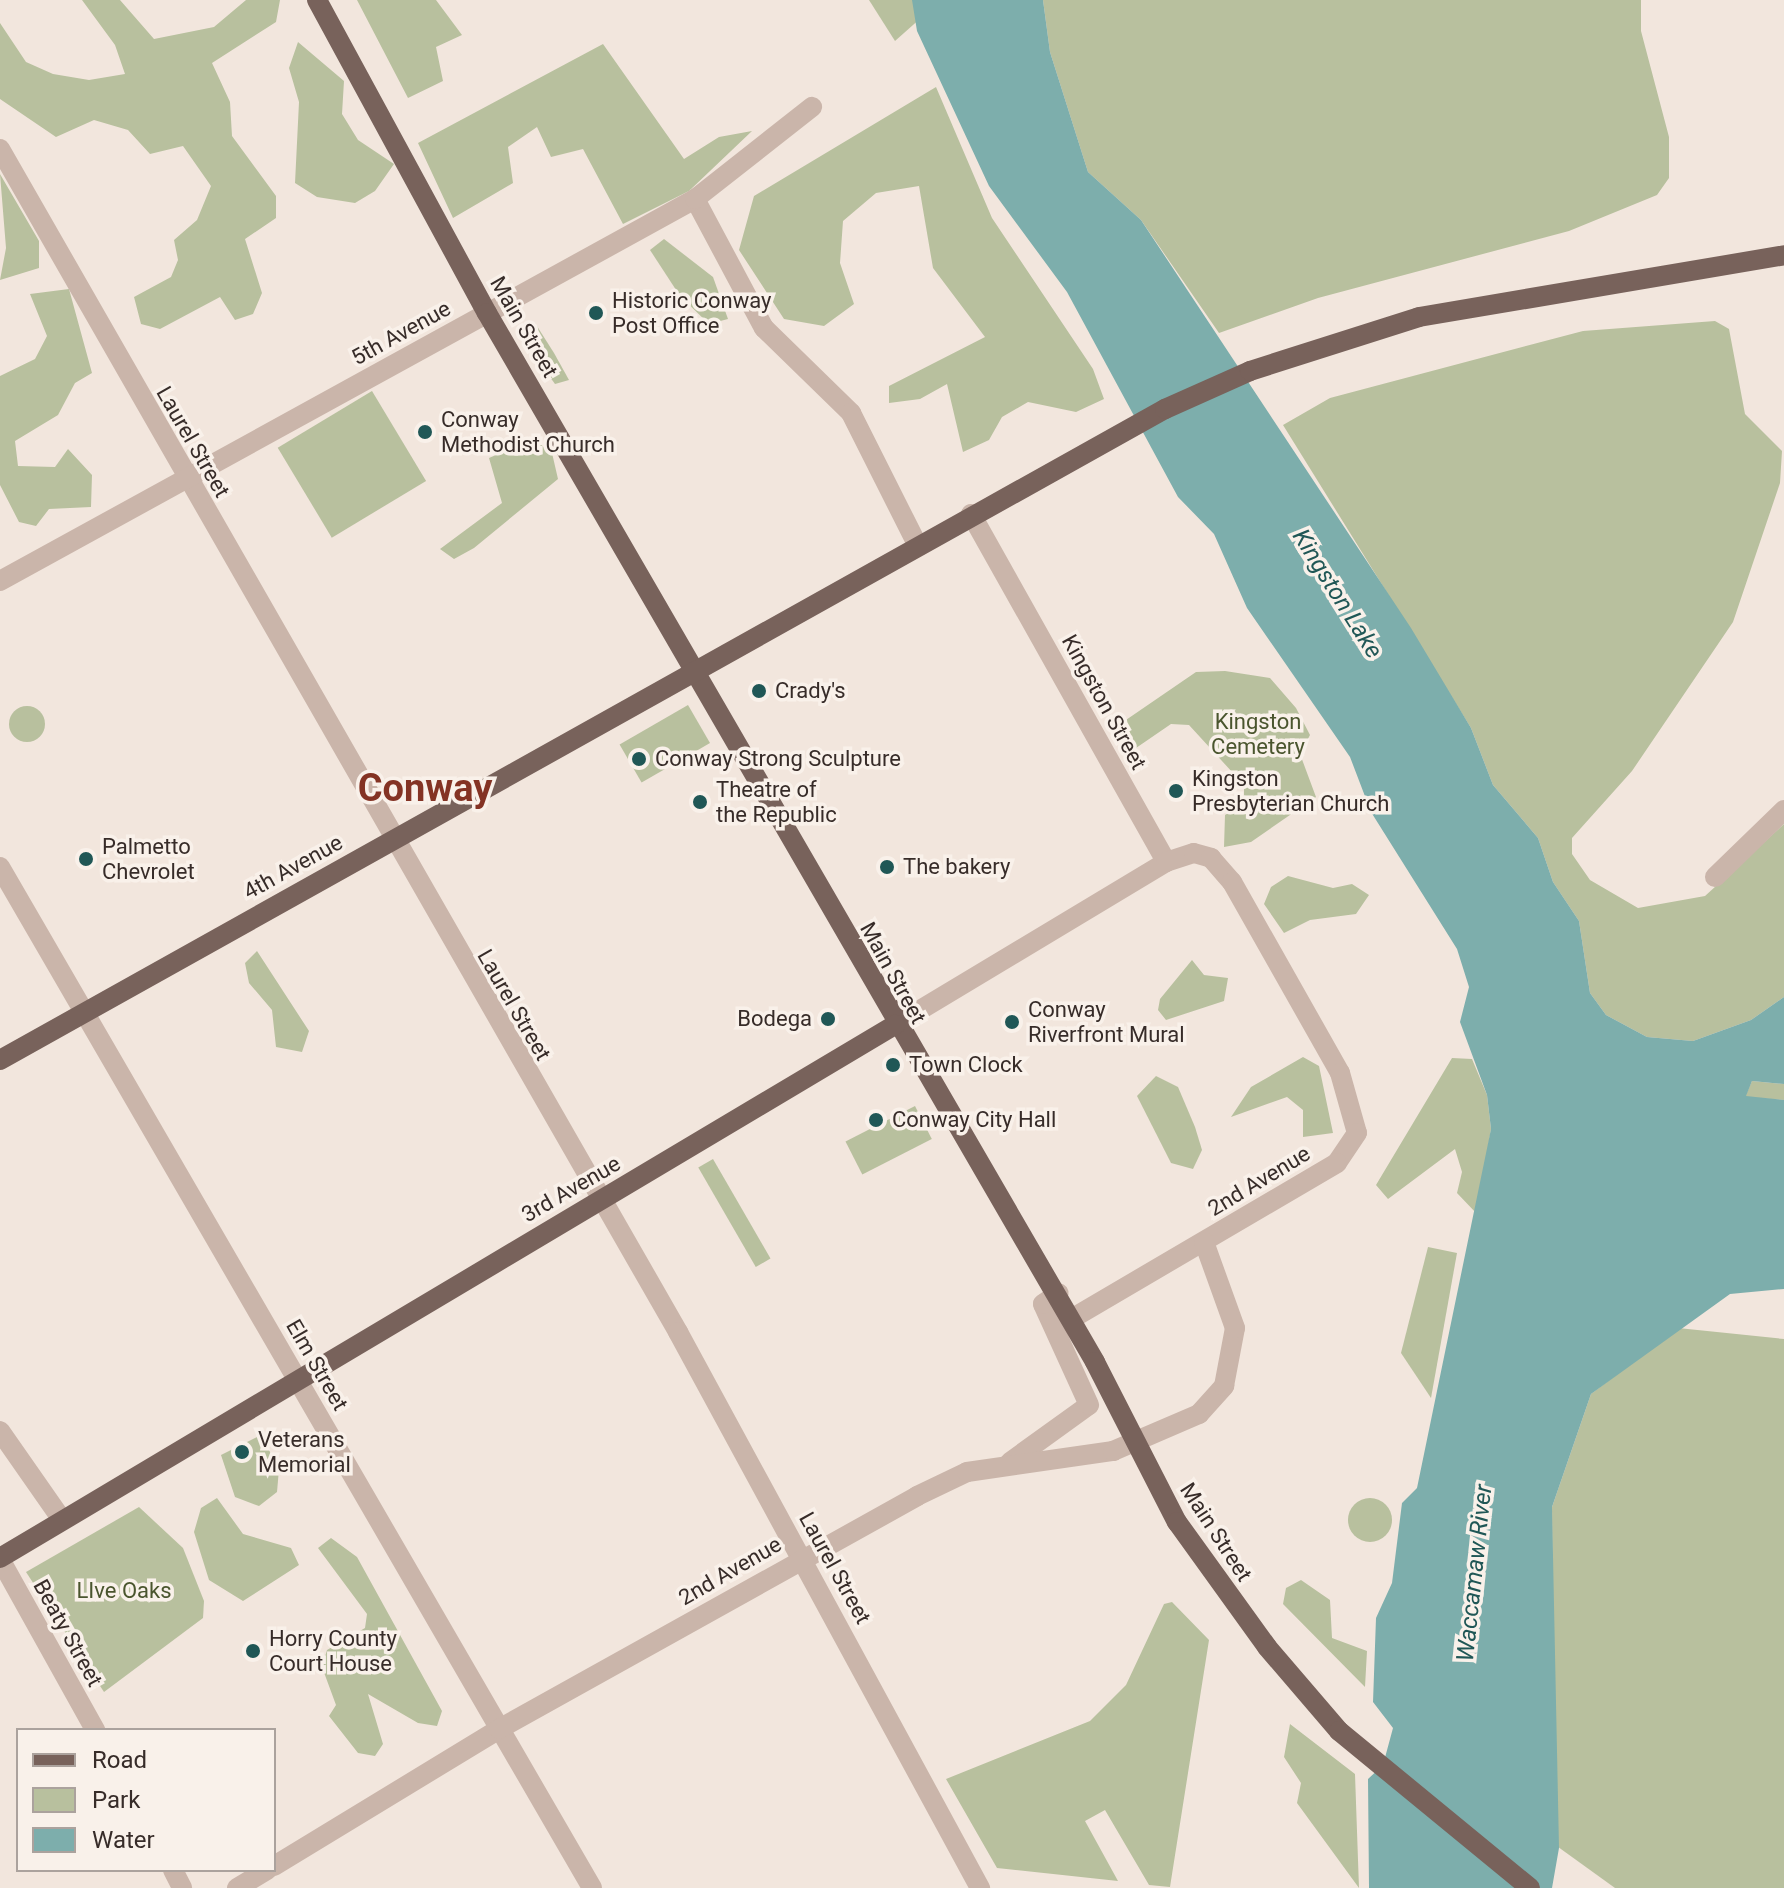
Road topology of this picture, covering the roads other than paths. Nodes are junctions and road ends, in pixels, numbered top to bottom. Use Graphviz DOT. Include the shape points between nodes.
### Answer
graph roads {
  1 [pos="317,0"];
  2 [pos="812,107"];
  3 [pos="0,149"];
  4 [pos="695,199"];
  5 [pos="1784,255"];
  6 [pos="487,313"];
  7 [pos="185,477"];
  8 [pos="971,514"];
  9 [pos="917,544"];
  10 [pos="0,581"];
  11 [pos="695,672"];
  12 [pos="1784,810"];
  13 [pos="391,840"];
  14 [pos="1166,862"];
  15 [pos="0,867"];
  16 [pos="1715,877"];
  17 [pos="84,1013"];
  18 [pos="895,1025"];
  19 [pos="0,1060"];
  20 [pos="599,1200"];
  21 [pos="1204,1242"];
  22 [pos="1059,1293"];
  23 [pos="1075,1317"];
  24 [pos="297,1378"];
  25 [pos="0,1431"];
  26 [pos="1008,1464"];
  27 [pos="62,1520"];
  28 [pos="0,1558"];
  29 [pos="802,1558"];
  30 [pos="94,1728"];
  31 [pos="499,1729"];
  32 [pos="276,1865"];
  33 [pos="264,1872"];
  34 [pos="237,1888"];
  35 [pos="592,1888"];
  36 [pos="980,1888"];
  37 [pos="1530,1888"];
  1 -- 6 [label="main road, Main Street"];
  2 -- 4 [label="street, 5th Avenue"];
  3 -- 7 [label="street, Laurel Street"];
  4 -- 6 [label="street, 5th Avenue"];
  4 -- 9 [label="street" via="764,328 851,413"];
  5 -- 8 [label="main road, 4th Avenue" via="1419,317 1314,349 1179,402"];
  6 -- 7 [label="street, 5th Avenue"];
  6 -- 11 [label="main road, Main Street"];
  7 -- 10 [label="street, 5th Avenue"];
  7 -- 13 [label="street, Laurel Street"];
  8 -- 9 [label="main road, 4th Avenue"];
  8 -- 14 [label="street, Kingston Street"];
  9 -- 11 [label="main road, 4th Avenue"];
  11 -- 13 [label="main road, 4th Avenue"];
  11 -- 18 [label="main road, Main Street"];
  12 -- 16 [label="street"];
  13 -- 17 [label="main road, 4th Avenue"];
  13 -- 20 [label="street, Laurel Street"];
  14 -- 18 [label="street, 3rd Avenue"];
  14 -- 21 [label="street, 2nd Avenue" via="1194,853 1211,858 1232,882 1340,1073 1357,1133 1337,1163"];
  15 -- 17 [label="street, Elm Street"];
  17 -- 19 [label="main road, 4th Avenue"];
  17 -- 24 [label="street, Elm Street"];
  18 -- 20 [label="main road, 3rd Avenue"];
  18 -- 22 [label="main road, Main Street"];
  20 -- 24 [label="main road, 3rd Avenue"];
  20 -- 29 [label="street, Laurel Street"];
  21 -- 23 [label="street, 2nd Avenue"];
  21 -- 26 [label="street, 2nd Avenue" via="1235,1328 1224,1386 1171,1431 1113,1451"];
  22 -- 23 [label="main road, Main Street"];
  22 -- 26 [label="street" via="1043,1304 1089,1405"];
  23 -- 37 [label="main road, Main Street, bridge" via="1177,1522 1267,1647 1339,1731"];
  24 -- 27 [label="main road, 3rd Avenue"];
  24 -- 31 [label="street, Elm Street"];
  25 -- 27 [label="street"];
  26 -- 29 [label="street, 2nd Avenue" via="967,1472"];
  27 -- 28 [label="main road, 3rd Avenue"];
  28 -- 30 [label="street, Beaty Street"];
  29 -- 31 [label="street, 2nd Avenue"];
  29 -- 36 [label="street, Laurel Street"];
  31 -- 32 [label="street, 2nd Avenue"];
  31 -- 35 [label="street, Elm Street"];
  33 -- 34 [label="street"];
}
